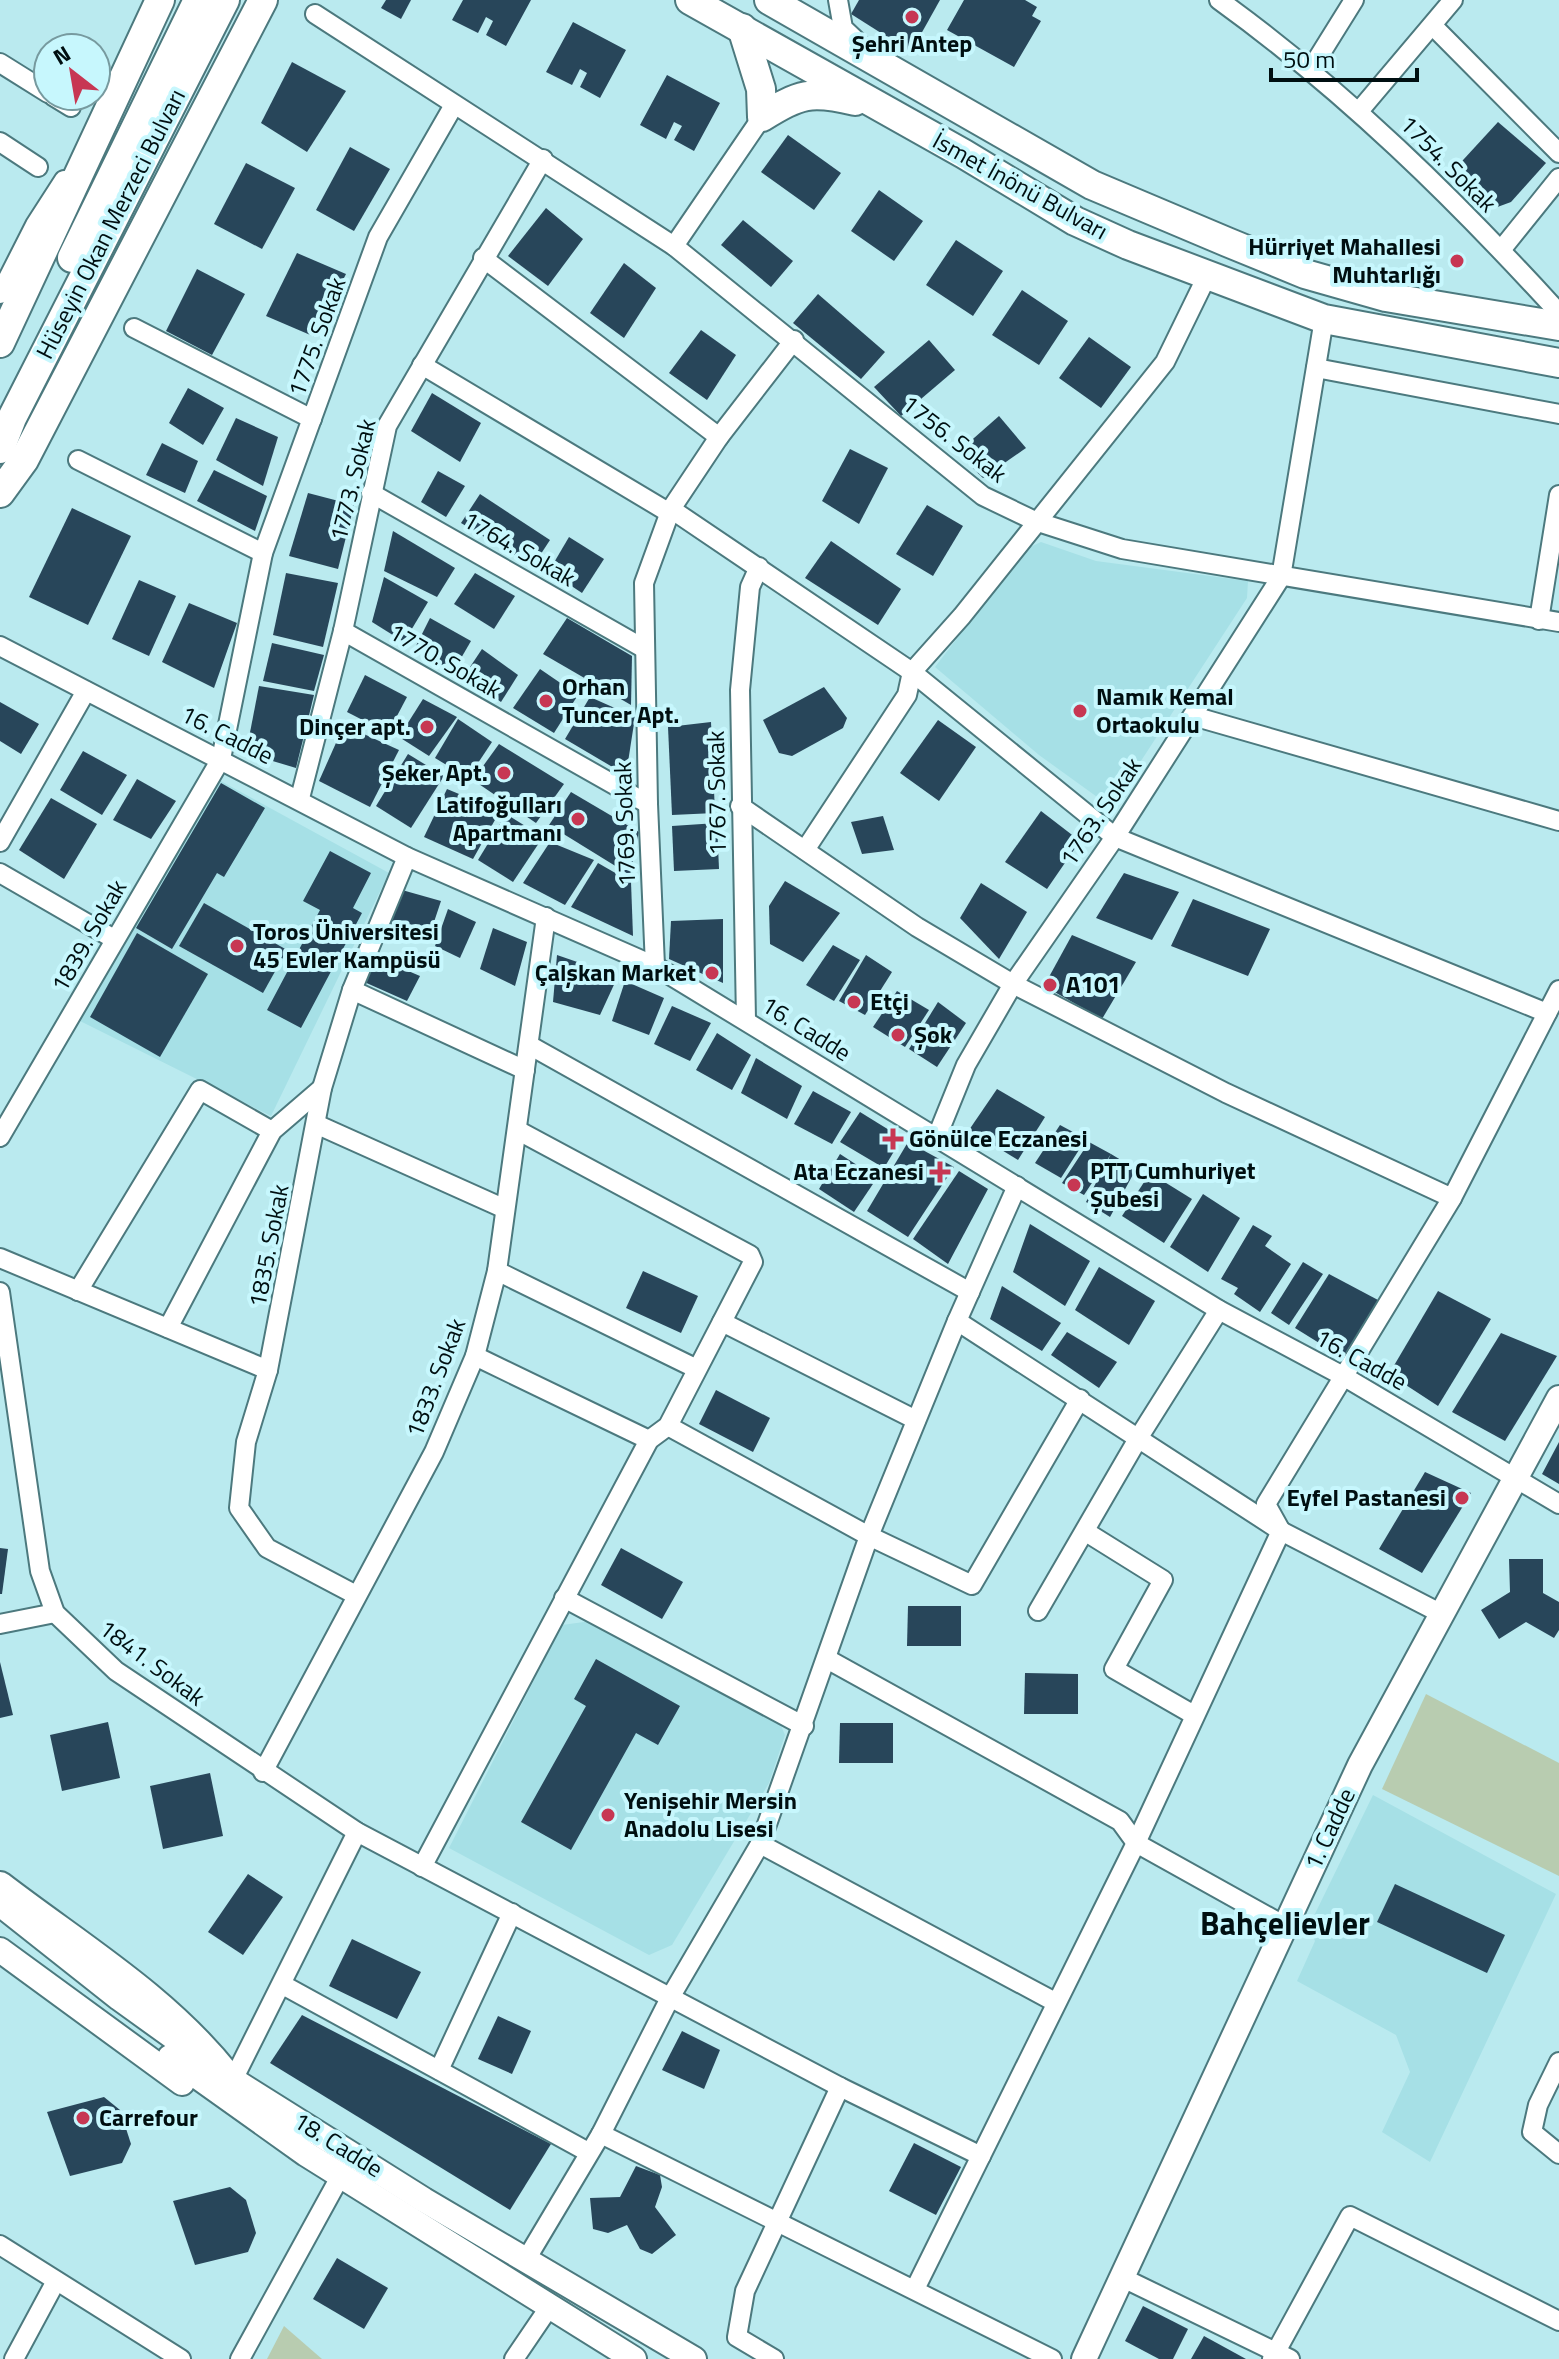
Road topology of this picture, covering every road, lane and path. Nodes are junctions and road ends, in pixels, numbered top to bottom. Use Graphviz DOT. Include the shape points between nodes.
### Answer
graph roads {
  1 [pos="160,0"];
  2 [pos="198,0"];
  3 [pos="225,0"];
  4 [pos="263,0"];
  5 [pos="690,0"];
  6 [pos="769,0"];
  7 [pos="838,0"];
  8 [pos="1354,0"];
  9 [pos="1453,0"];
  10 [pos="1224,2"];
  11 [pos="315,14"];
  12 [pos="1433,26"];
  13 [pos="742,28"];
  14 [pos="871,59"];
  15 [pos="0,63"];
  16 [pos="1311,69"];
  17 [pos="32,83"];
  18 [pos="454,105"];
  19 [pos="877,106"];
  20 [pos="1360,110"];
  21 [pos="106,113"];
  22 [pos="762,117"];
  23 [pos="0,142"];
  24 [pos="1559,153"];
  25 [pos="543,159"];
  26 [pos="38,167"];
  27 [pos="1559,178"];
  28 [pos="674,246"];
  29 [pos="1501,250"];
  30 [pos="483,258"];
  31 [pos="1207,276"];
  32 [pos="0,294"];
  33 [pos="1559,313"];
  34 [pos="1324,319"];
  35 [pos="1559,326"];
  36 [pos="134,328"];
  37 [pos="794,340"];
  38 [pos="0,343"];
  39 [pos="1559,363"];
  40 [pos="422,365"];
  41 [pos="1316,368"];
  42 [pos="0,407"];
  43 [pos="1559,414"];
  44 [pos="312,419"];
  45 [pos="719,437"];
  46 [pos="0,449"];
  47 [pos="78,460"];
  48 [pos="0,493"];
  49 [pos="371,493"];
  50 [pos="1559,495"];
  51 [pos="670,510"];
  52 [pos="1035,521"];
  53 [pos="263,553"];
  54 [pos="759,567"];
  55 [pos="1281,577"];
  56 [pos="1539,620"];
  57 [pos="1559,622"];
  58 [pos="343,631"];
  59 [pos="0,646"];
  60 [pos="643,648"];
  61 [pos="912,672"];
  62 [pos="86,691"];
  63 [pos="1193,716"];
  64 [pos="221,759"];
  65 [pos="300,798"];
  66 [pos="648,804"];
  67 [pos="740,806"];
  68 [pos="1559,821"];
  69 [pos="1115,837"];
  70 [pos="0,842"];
  71 [pos="805,850"];
  72 [pos="407,857"];
  73 [pos="0,873"];
  74 [pos="546,917"];
  75 [pos="114,939"];
  76 [pos="655,966"];
  77 [pos="1013,984"];
  78 [pos="352,990"];
  79 [pos="1559,990"];
  80 [pos="1547,1013"];
  81 [pos="746,1020"];
  82 [pos="529,1045"];
  83 [pos="525,1070"];
  84 [pos="322,1088"];
  85 [pos="318,1125"];
  86 [pos="517,1130"];
  87 [pos="272,1131"];
  88 [pos="0,1137"];
  89 [pos="936,1139"];
  90 [pos="1017,1186"];
  91 [pos="1452,1198"];
  92 [pos="503,1208"];
  93 [pos="0,1258"];
  94 [pos="497,1271"];
  95 [pos="78,1291"];
  96 [pos="0,1292"];
  97 [pos="970,1292"];
  98 [pos="1219,1310"];
  99 [pos="957,1321"];
  100 [pos="722,1322"];
  101 [pos="168,1328"];
  102 [pos="475,1356"];
  103 [pos="695,1368"];
  104 [pos="268,1370"];
  105 [pos="1343,1376"];
  106 [pos="1559,1398"];
  107 [pos="1080,1399"];
  108 [pos="916,1420"];
  109 [pos="668,1426"];
  110 [pos="1139,1437"];
  111 [pos="649,1440"];
  112 [pos="1519,1478"];
  113 [pos="1559,1504"];
  114 [pos="1281,1531"];
  115 [pos="1086,1532"];
  116 [pos="869,1536"];
  117 [pos="356,1595"];
  118 [pos="564,1598"];
  119 [pos="1038,1611"];
  120 [pos="55,1613"];
  121 [pos="1440,1613"];
  122 [pos="0,1624"];
  123 [pos="827,1659"];
  124 [pos="1194,1715"];
  125 [pos="804,1726"];
  126 [pos="263,1772"];
  127 [pos="357,1832"];
  128 [pos="1136,1843"];
  129 [pos="760,1844"];
  130 [pos="422,1867"];
  131 [pos="0,1886"];
  132 [pos="0,1904"];
  133 [pos="512,1913"];
  134 [pos="0,1925"];
  135 [pos="1285,1926"];
  136 [pos="0,1950"];
  137 [pos="283,1985"];
  138 [pos="671,1996"];
  139 [pos="1055,2002"];
  140 [pos="1559,2062"];
  141 [pos="439,2070"];
  142 [pos="229,2077"];
  143 [pos="840,2087"];
  144 [pos="601,2134"];
  145 [pos="588,2152"];
  146 [pos="306,2154"];
  147 [pos="1559,2154"];
  148 [pos="981,2156"];
  149 [pos="341,2175"];
  150 [pos="775,2220"];
  151 [pos="0,2245"];
  152 [pos="527,2258"];
  153 [pos="1121,2277"];
  154 [pos="56,2281"];
  155 [pos="915,2289"];
  156 [pos="550,2306"];
  157 [pos="1559,2321"];
  158 [pos="1279,2357"];
  159 [pos="14,2359"];
  160 [pos="181,2359"];
  161 [pos="240,2359"];
  162 [pos="514,2359"];
  163 [pos="634,2359"];
  164 [pos="694,2359"];
  165 [pos="774,2359"];
  166 [pos="1052,2359"];
  167 [pos="1084,2359"];
  1 -- 21 [label="main road"];
  2 -- 42 [label="main road, Hüseyin Okan Merzeci Bulvarı"];
  3 -- 46 [label="main road, Hüseyin Okan Merzeci Bulvarı"];
  4 -- 48 [label="main road" via="31,447"];
  5 -- 13 [label="main road, İsmet İnönü Bulvarı"];
  6 -- 14 [label="main road, İsmet İnönü Bulvarı"];
  7 -- 14 [label="street" via="843,28"];
  8 -- 16 [label="street"];
  9 -- 12 [label="street"];
  10 -- 16 [label="street, 1754. Sokak"];
  11 -- 18 [label="street"];
  12 -- 20 [label="street"];
  12 -- 24 [label="street"];
  13 -- 19 [label="main road, İsmet İnönü Bulvarı"];
  13 -- 22 [label="main road" via="761,89"];
  14 -- 35 [label="main road, İsmet İnönü Bulvarı" via="1092,185 1305,274 1386,297"];
  15 -- 17 [label="street"];
  16 -- 20 [label="street, 1754. Sokak"];
  18 -- 25 [label="street, 1756. Sokak"];
  18 -- 44 [label="street, 1775. Sokak" via="378,237"];
  19 -- 22 [label="main road" via="810,95 796,97"];
  19 -- 31 [label="main road, İsmet İnönü Bulvarı" via="1075,221"];
  20 -- 29 [label="street, 1754. Sokak"];
  21 -- 32 [label="street" via="35,225"];
  21 -- 38 [label="main road"];
  22 -- 28 [label="street"];
  23 -- 26 [label="street"];
  25 -- 28 [label="street, 1756. Sokak"];
  25 -- 30 [label="street, 1773. Sokak"];
  27 -- 29 [label="street"];
  28 -- 37 [label="street, 1756. Sokak"];
  29 -- 33 [label="street, 1754. Sokak"];
  30 -- 40 [label="street, 1773. Sokak"];
  30 -- 45 [label="street"];
  31 -- 34 [label="main road, İsmet İnönü Bulvarı"];
  31 -- 52 [label="street" via="1165,362"];
  34 -- 39 [label="main road, İsmet İnönü Bulvarı"];
  34 -- 41 [label="street, 1763. Sokak"];
  36 -- 44 [label="street"];
  37 -- 45 [label="street, 1769. Sokak"];
  37 -- 52 [label="street, 1756. Sokak" via="983,496"];
  40 -- 49 [label="street, 1773. Sokak" via="387,426"];
  40 -- 51 [label="street"];
  41 -- 43 [label="street"];
  41 -- 55 [label="street, 1763. Sokak"];
  44 -- 53 [label="street, 1775. Sokak"];
  45 -- 51 [label="street, 1769. Sokak"];
  47 -- 53 [label="street"];
  49 -- 58 [label="street, 1773. Sokak"];
  49 -- 60 [label="street, 1764. Sokak"];
  50 -- 56 [label="street"];
  51 -- 54 [label="street"];
  51 -- 60 [label="street, 1769. Sokak" via="644,583"];
  52 -- 55 [label="street, 1756. Sokak" via="1122,549"];
  52 -- 61 [label="street"];
  53 -- 64 [label="street, 1775. Sokak"];
  54 -- 61 [label="street"];
  54 -- 67 [label="street, 1767. Sokak" via="750,587 740,690"];
  55 -- 56 [label="street, 1756. Sokak"];
  55 -- 63 [label="street, 1763. Sokak"];
  56 -- 57 [label="street, 1756. Sokak"];
  58 -- 65 [label="street, 1773. Sokak"];
  58 -- 66 [label="street, 1770. Sokak"];
  59 -- 62 [label="street, 16. Cadde"];
  60 -- 66 [label="street, 1769. Sokak"];
  61 -- 69 [label="street"];
  61 -- 71 [label="street" via="907,695"];
  62 -- 64 [label="street, 16. Cadde"];
  62 -- 70 [label="street"];
  63 -- 68 [label="street"];
  63 -- 69 [label="street, 1763. Sokak"];
  64 -- 65 [label="street, 16. Cadde"];
  64 -- 75 [label="street, 1839. Sokak"];
  65 -- 72 [label="street, 16. Cadde"];
  66 -- 76 [label="street, 1769. Sokak"];
  67 -- 71 [label="street"];
  67 -- 81 [label="street, 1767. Sokak"];
  69 -- 77 [label="street, 1763. Sokak"];
  69 -- 80 [label="street"];
  71 -- 77 [label="street" via="917,927"];
  72 -- 74 [label="street, 16. Cadde"];
  72 -- 78 [label="street, 1835. Sokak"];
  73 -- 75 [label="street"];
  74 -- 76 [label="street, 16. Cadde"];
  74 -- 82 [label="street, 1833. Sokak"];
  75 -- 88 [label="street, 1839. Sokak"];
  76 -- 81 [label="street, 16. Cadde"];
  77 -- 89 [label="street, 1763. Sokak" via="966,1065"];
  77 -- 91 [label="street" via="1226,1093"];
  78 -- 83 [label="street"];
  78 -- 84 [label="street, 1835. Sokak"];
  79 -- 80 [label="street"];
  80 -- 91 [label="street"];
  81 -- 89 [label="street, 16. Cadde"];
  82 -- 83 [label="street, 1833. Sokak"];
  82 -- 97 [label="street"];
  83 -- 86 [label="street, 1833. Sokak"];
  84 -- 85 [label="street, 1835. Sokak"];
  84 -- 87 [label="street"];
  85 -- 92 [label="street"];
  85 -- 104 [label="street, 1835. Sokak"];
  86 -- 92 [label="street, 1833. Sokak"];
  86 -- 100 [label="street" via="750,1255 753,1262"];
  87 -- 95 [label="street" via="200,1090"];
  87 -- 101 [label="street"];
  89 -- 90 [label="street, 16. Cadde"];
  90 -- 97 [label="street"];
  90 -- 98 [label="street, 16. Cadde"];
  91 -- 105 [label="street"];
  92 -- 94 [label="street, 1833. Sokak"];
  93 -- 95 [label="street"];
  94 -- 102 [label="street, 1833. Sokak"];
  94 -- 103 [label="street"];
  95 -- 101 [label="street"];
  96 -- 120 [label="street, 1841. Sokak" via="40,1571"];
  97 -- 99 [label="street"];
  98 -- 105 [label="street, 16. Cadde"];
  98 -- 110 [label="street"];
  99 -- 107 [label="street"];
  99 -- 108 [label="street"];
  100 -- 103 [label="street"];
  100 -- 108 [label="street"];
  101 -- 104 [label="street"];
  102 -- 111 [label="street"];
  102 -- 117 [label="street, 1833. Sokak" via="434,1452"];
  103 -- 109 [label="street"];
  104 -- 117 [label="street, 1835. Sokak" via="246,1442 239,1508 267,1548"];
  105 -- 112 [label="street, 16. Cadde"];
  105 -- 114 [label="street" via="1266,1504"];
  106 -- 112 [label="street, 1. Cadde"];
  107 -- 110 [label="street"];
  107 -- 116 [label="street" via="972,1585"];
  108 -- 116 [label="street"];
  109 -- 111 [label="street"];
  109 -- 116 [label="street"];
  110 -- 114 [label="street"];
  110 -- 115 [label="street"];
  111 -- 118 [label="street"];
  112 -- 113 [label="street, 16. Cadde"];
  112 -- 121 [label="street, 1. Cadde"];
  114 -- 121 [label="street"];
  114 -- 124 [label="street"];
  115 -- 119 [label="street"];
  115 -- 124 [label="street" via="1163,1580 1114,1669"];
  116 -- 123 [label="street"];
  117 -- 126 [label="street, 1833. Sokak"];
  118 -- 125 [label="street"];
  118 -- 130 [label="street"];
  120 -- 122 [label="street"];
  120 -- 126 [label="street, 1841. Sokak" via="116,1671"];
  121 -- 135 [label="street, 1. Cadde" via="1360,1765"];
  123 -- 125 [label="street"];
  123 -- 128 [label="street" via="1120,1821"];
  124 -- 128 [label="street"];
  125 -- 129 [label="street"];
  126 -- 127 [label="street, 1841. Sokak"];
  127 -- 130 [label="street, 1841. Sokak"];
  127 -- 137 [label="street"];
  128 -- 135 [label="street"];
  128 -- 139 [label="street"];
  129 -- 138 [label="street"];
  129 -- 139 [label="street"];
  130 -- 133 [label="street, 1841. Sokak"];
  131 -- 142 [label="main road" via="148,1995 195,2036"];
  132 -- 142 [label="street, 18. Cadde"];
  133 -- 138 [label="street, 1841. Sokak"];
  133 -- 141 [label="street"];
  134 -- 146 [label="street, 18. Cadde"];
  135 -- 153 [label="street, 1. Cadde"];
  136 -- 146 [label="street" via="215,2108"];
  137 -- 141 [label="street"];
  137 -- 142 [label="street"];
  138 -- 143 [label="street, 1841. Sokak"];
  138 -- 144 [label="street"];
  139 -- 148 [label="street"];
  140 -- 147 [label="street" via="1538,2105 1532,2132"];
  141 -- 145 [label="street"];
  142 -- 152 [label="street, 18. Cadde"];
  143 -- 148 [label="street, 1841. Sokak"];
  143 -- 150 [label="street"];
  144 -- 145 [label="street"];
  144 -- 150 [label="street"];
  145 -- 152 [label="street"];
  146 -- 149 [label="street, 18. Cadde"];
  148 -- 155 [label="street"];
  149 -- 156 [label="street, 18. Cadde"];
  149 -- 161 [label="street"];
  150 -- 155 [label="street"];
  150 -- 165 [label="street" via="745,2291 737,2337"];
  151 -- 154 [label="street"];
  152 -- 164 [label="street, 18. Cadde"];
  153 -- 158 [label="street"];
  153 -- 167 [label="street, 1. Cadde"];
  154 -- 159 [label="street"];
  154 -- 160 [label="street"];
  155 -- 166 [label="street"];
  156 -- 162 [label="street"];
  156 -- 163 [label="street, 18. Cadde"];
  157 -- 158 [label="street" via="1350,2216"];
}
